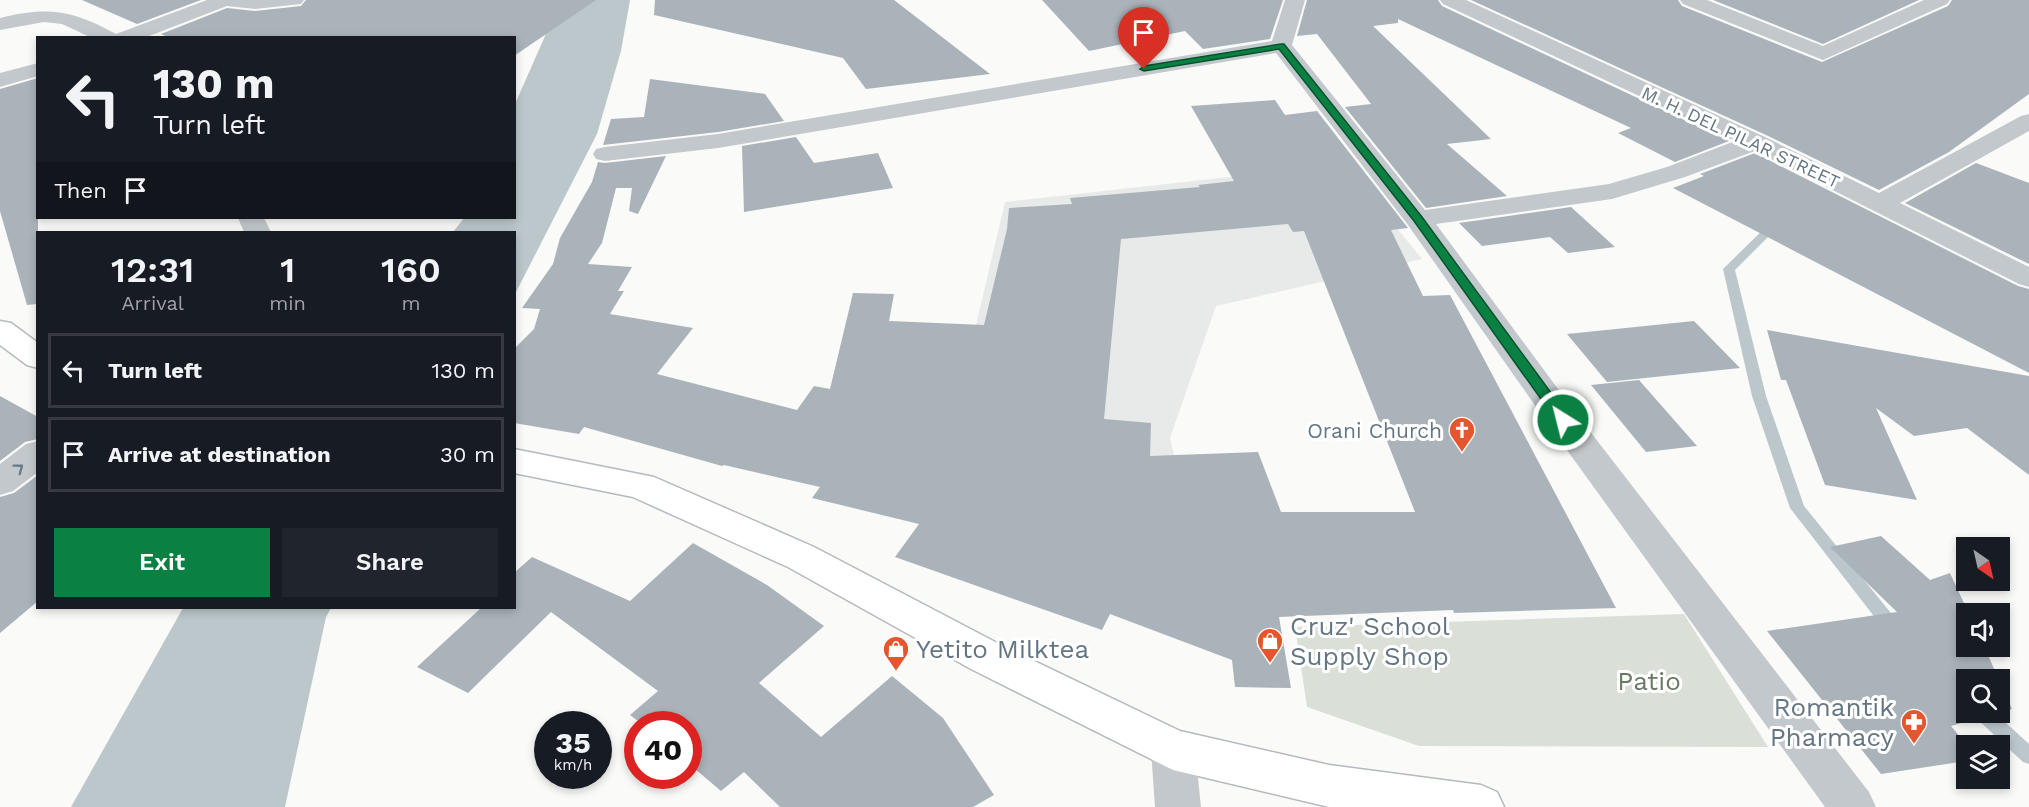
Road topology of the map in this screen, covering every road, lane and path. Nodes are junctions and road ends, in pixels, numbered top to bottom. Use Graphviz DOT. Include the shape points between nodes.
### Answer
graph roads {
  1 [pos="225,0"];
  2 [pos="294,0"];
  3 [pos="1295,0"];
  4 [pos="1450,0"];
  5 [pos="1940,0"];
  6 [pos="1706,2"];
  7 [pos="0,24"];
  8 [pos="104,36"];
  9 [pos="128,36"];
  10 [pos="1281,46"];
  11 [pos="36,70"];
  12 [pos="0,80"];
  13 [pos="2029,121"];
  14 [pos="1756,142"];
  15 [pos="605,154"];
  16 [pos="1881,203"];
  17 [pos="1418,219"];
  18 [pos="2029,278"];
  19 [pos="0,330"];
  20 [pos="36,357"];
  21 [pos="36,455"];
  22 [pos="516,461"];
  23 [pos="0,482"];
  24 [pos="1173,750"];
  25 [pos="1178,807"];
  26 [pos="1481,807"];
  27 [pos="1853,807"];
  1 -- 2 [label="street"];
  1 -- 9 [label="street"];
  3 -- 10 [label="street"];
  4 -- 14 [label="street, M. H. DEL PILAR STREET"];
  5 -- 6 [label="street" via="1823,54"];
  7 -- 8 [label="street" via="63,16"];
  10 -- 15 [label="street" via="718,141"];
  10 -- 17 [label="street"];
  11 -- 12 [label="street"];
  13 -- 16 [label="street"];
  14 -- 16 [label="street, M. H. DEL PILAR STREET"];
  14 -- 17 [label="street" via="1612,191"];
  16 -- 18 [label="street, M. H. DEL PILAR STREET"];
  17 -- 27 [label="street"];
  19 -- 20 [label="main road"];
  23 -- 21 [label="street, one-way"];
  22 -- 24 [label="main road" via="641,486 801,557 986,657"];
  24 -- 25 [label="street"];
  24 -- 26 [label="main road" via="1329,786"];
}
